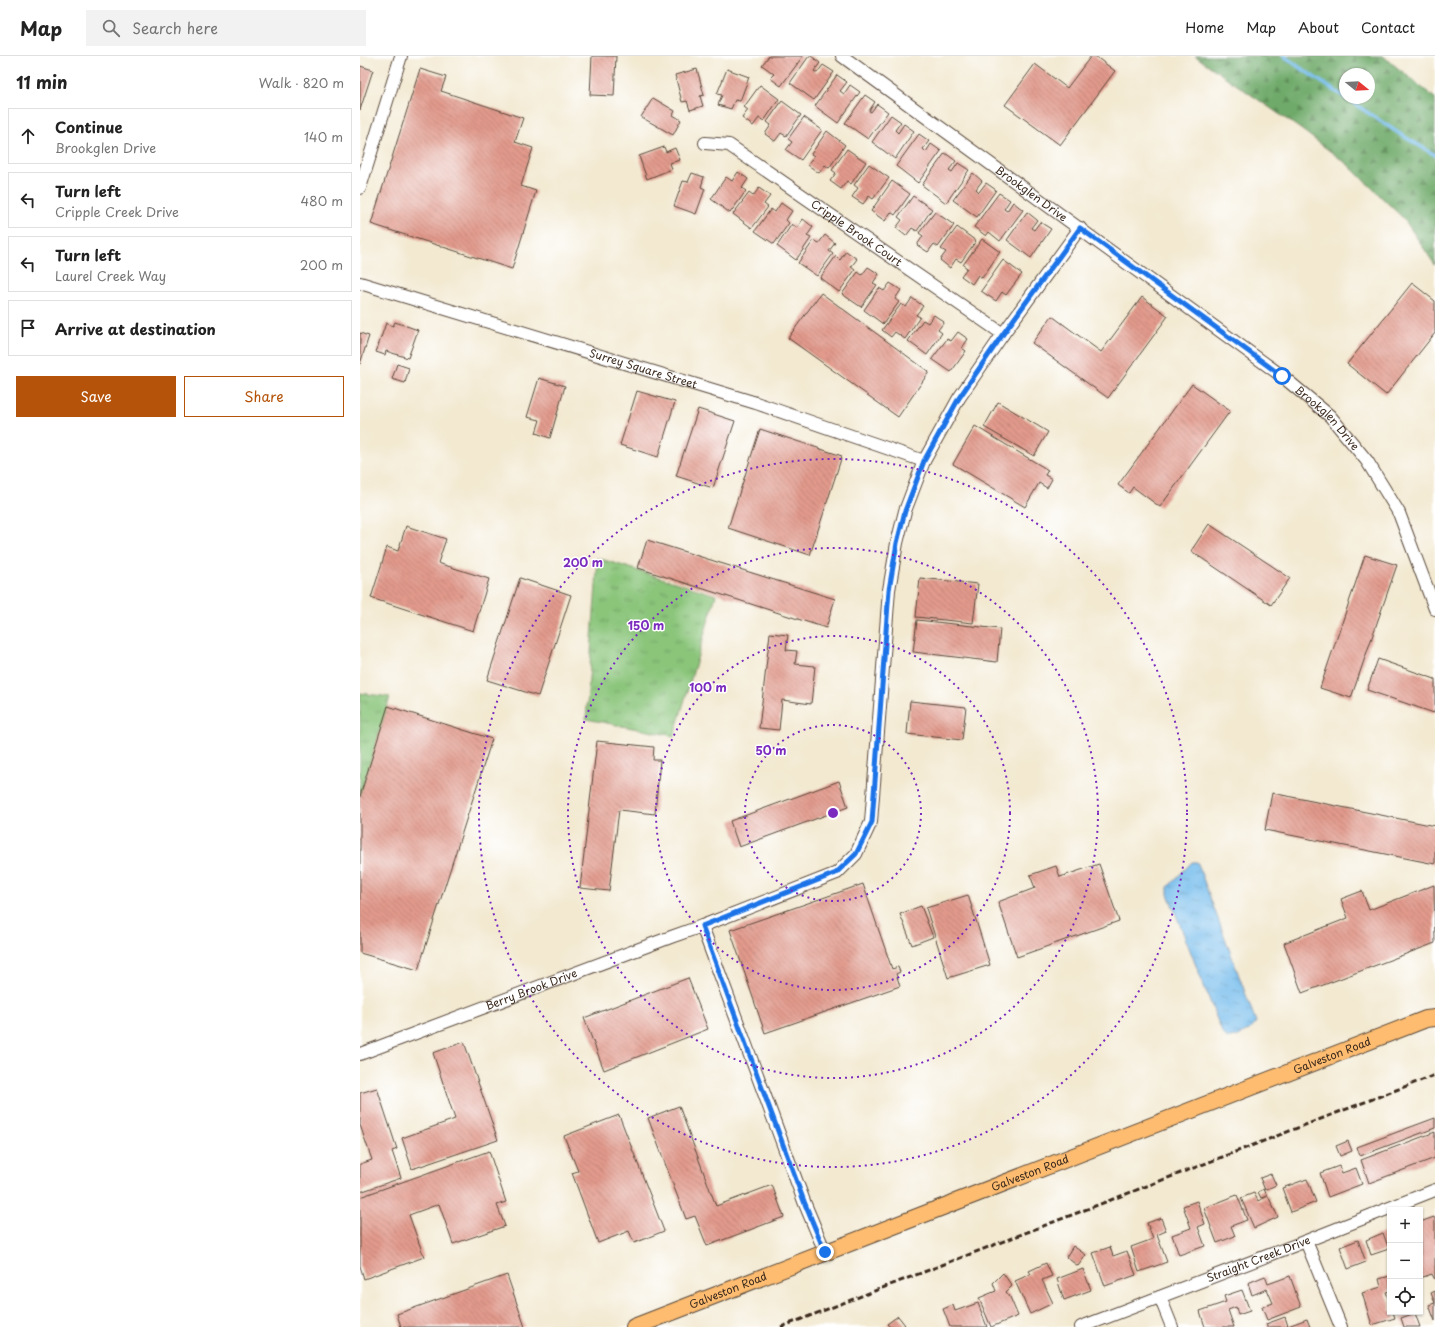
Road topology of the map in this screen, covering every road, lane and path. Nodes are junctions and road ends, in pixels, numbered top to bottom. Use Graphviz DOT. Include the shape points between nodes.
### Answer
graph roads {
  1 [pos="401,56"];
  2 [pos="842,56"];
  3 [pos="705,143"];
  4 [pos="360,188"];
  5 [pos="1080,228"];
  6 [pos="360,283"];
  7 [pos="1003,334"];
  8 [pos="924,461"];
  9 [pos="1435,609"];
  10 [pos="702,926"];
  11 [pos="1432,1016"];
  12 [pos="360,1054"];
  13 [pos="1435,1190"];
  14 [pos="1306,1241"];
  15 [pos="825,1252"];
  16 [pos="1160,1297"];
  17 [pos="634,1327"];
  18 [pos="1081,1327"];
  19 [pos="1172,1327"];
  20 [pos="1340,1327"];
  1 -- 4 [label="street"];
  2 -- 5 [label="street, Brookglen Drive"];
  3 -- 7 [label="street, Cripple Brook Court" via="729,145"];
  5 -- 7 [label="street, Berry Brook Drive"];
  5 -- 9 [label="street, Brookglen Drive" via="1282,376 1330,416 1367,461 1399,513"];
  6 -- 8 [label="street, Surrey Square Street" via="756,403"];
  7 -- 8 [label="street, Berry Brook Drive" via="959,398"];
  8 -- 10 [label="street, Berry Brook Drive" via="905,511 889,590 872,822 856,854 836,873"];
  10 -- 12 [label="street, Berry Brook Drive"];
  10 -- 15 [label="street"];
  11 -- 15 [label="main road, Galveston Road"];
  13 -- 14 [label="street, Straight Creek Drive"];
  14 -- 16 [label="street, Straight Creek Drive"];
  14 -- 20 [label="street"];
  15 -- 17 [label="main road, Galveston Road"];
  16 -- 18 [label="street, Straight Creek Drive"];
  16 -- 19 [label="street"];
}
